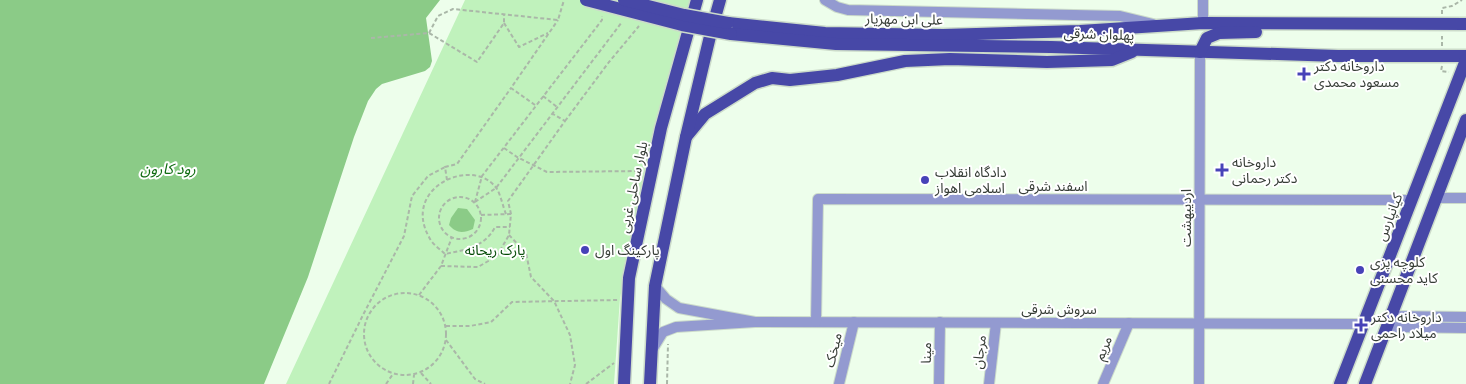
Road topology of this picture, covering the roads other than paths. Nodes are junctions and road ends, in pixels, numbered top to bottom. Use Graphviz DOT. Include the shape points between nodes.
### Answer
graph roads {
  1 [pos="586,0"];
  2 [pos="624,0"];
  3 [pos="697,0"];
  4 [pos="720,0"];
  5 [pos="824,0"];
  6 [pos="1202,0"];
  7 [pos="1202,23"];
  8 [pos="1339,24"];
  9 [pos="1466,24"];
  10 [pos="1161,26"];
  11 [pos="729,28"];
  12 [pos="1080,31"];
  13 [pos="1137,50"];
  14 [pos="1200,52"];
  15 [pos="1466,56"];
  16 [pos="1466,60"];
  17 [pos="1462,78"];
  18 [pos="1466,120"];
  19 [pos="686,137"];
  20 [pos="1437,198"];
  21 [pos="1466,198"];
  22 [pos="1200,200"];
  23 [pos="1412,200"];
  24 [pos="655,286"];
  25 [pos="1466,317"];
  26 [pos="755,322"];
  27 [pos="816,322"];
  28 [pos="854,322"];
  29 [pos="940,322"];
  30 [pos="1389,322"];
  31 [pos="996,323"];
  32 [pos="1129,324"];
  33 [pos="1199,324"];
  34 [pos="1363,324"];
  35 [pos="1466,328"];
  36 [pos="652,350"];
  37 [pos="624,384"];
  38 [pos="650,384"];
  39 [pos="839,384"];
  40 [pos="939,384"];
  41 [pos="989,384"];
  42 [pos="1103,384"];
  43 [pos="1199,384"];
  44 [pos="1340,384"];
  45 [pos="1364,384"];
  1 -- 11 [label="main road, bridge" via="682,25"];
  2 -- 11 [label="main road, bridge"];
  3 -- 37 [label="main road, بلوار ساحلی غربی" via="661,128 629,278"];
  4 -- 19 [label="main road"];
  5 -- 10 [label="street, پهلوان شرقی" via="848,10 1120,16"];
  6 -- 7 [label="street"];
  7 -- 8 [label="main road, پهلوان شرقی"];
  7 -- 10 [label="main road, پهلوان شرقی"];
  8 -- 9 [label="main road, پهلوان شرقی"];
  8 -- 14 [label="main road" via="1321,32 1219,33 1207,38"];
  10 -- 12 [label="main road, پهلوان شرقی"];
  11 -- 12 [label="main road, علی ابن مهزیار" via="943,35"];
  11 -- 13 [label="main road, پهلوان شرقی" via="836,44"];
  13 -- 14 [label="main road, پهلوان شرقی"];
  13 -- 19 [label="main road" via="1112,60 914,60 837,76 790,80 772,78 755,83 705,114"];
  14 -- 15 [label="main road, پهلوان شرقی"];
  14 -- 22 [label="street, اردیبهشت"];
  16 -- 17 [label="main road, کیانپارس"];
  17 -- 23 [label="main road, کیانپارس"];
  18 -- 20 [label="main road"];
  19 -- 24 [label="main road"];
  20 -- 21 [label="street"];
  20 -- 30 [label="main road"];
  22 -- 23 [label="street, اسفند شرقی"];
  22 -- 27 [label="street, اسفند شرقی" via="818,199"];
  22 -- 33 [label="street, اردیبهشت"];
  23 -- 34 [label="main road, کیانپارس"];
  24 -- 26 [label="street" via="679,308"];
  24 -- 36 [label="main road"];
  25 -- 30 [label="street"];
  26 -- 27 [label="street, سروش شرقی"];
  26 -- 36 [label="street" via="676,326 663,332"];
  27 -- 28 [label="street, سروش شرقی"];
  28 -- 29 [label="street, سروش شرقی"];
  28 -- 39 [label="street, میخک"];
  29 -- 31 [label="street, سروش شرقی"];
  29 -- 40 [label="street, مینا"];
  30 -- 35 [label="street"];
  30 -- 45 [label="main road"];
  31 -- 32 [label="street, سروش شرقی"];
  31 -- 41 [label="street, مرجان"];
  32 -- 33 [label="street, سروش شرقی"];
  32 -- 42 [label="street, مریم"];
  33 -- 34 [label="street, سروش شرقی"];
  33 -- 43 [label="street, اردیبهشت"];
  34 -- 44 [label="main road, کیانپارس"];
  36 -- 38 [label="main road"];
}
